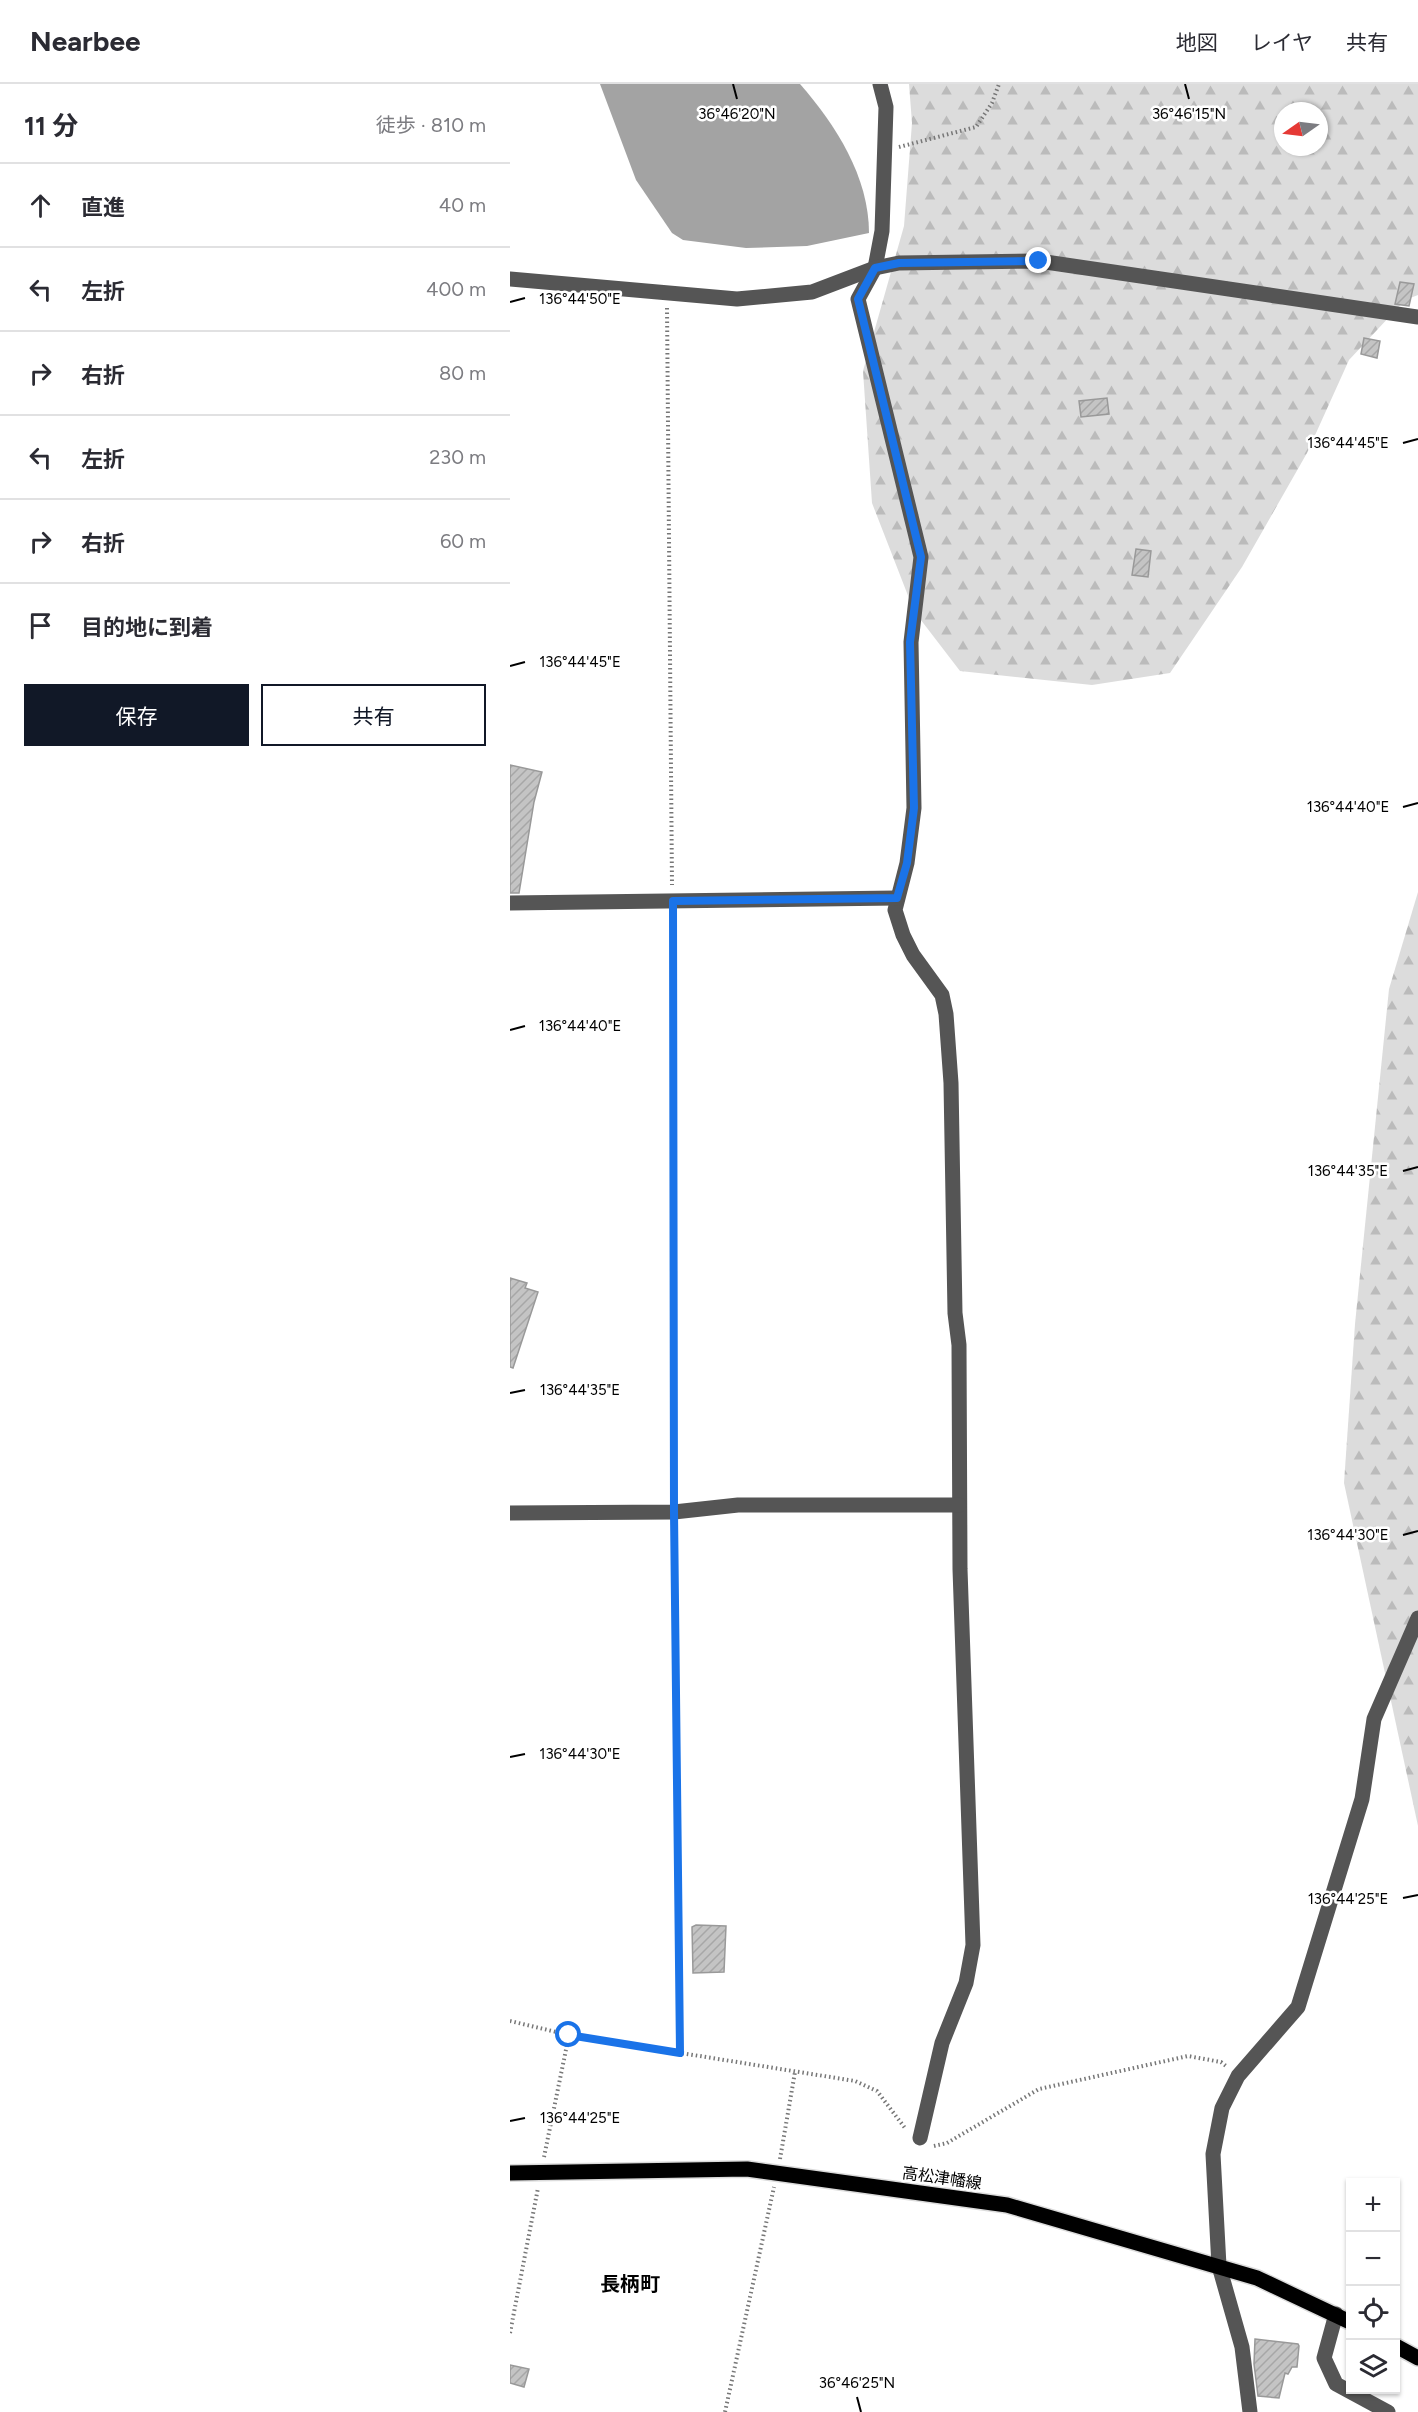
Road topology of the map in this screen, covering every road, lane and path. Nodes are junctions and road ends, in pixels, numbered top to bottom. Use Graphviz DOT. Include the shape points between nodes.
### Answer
graph roads {
  1 [pos="880,84"];
  2 [pos="999,84"];
  3 [pos="884,152"];
  4 [pos="875,268"];
  5 [pos="510,279"];
  6 [pos="667,294"];
  7 [pos="1418,317"];
  8 [pos="897,898"];
  9 [pos="673,901"];
  10 [pos="510,903"];
  11 [pos="958,1505"];
  12 [pos="674,1512"];
  13 [pos="510,1513"];
  14 [pos="1418,1618"];
  15 [pos="510,2021"];
  16 [pos="680,2053"];
  17 [pos="795,2072"];
  18 [pos="1238,2076"];
  19 [pos="920,2138"];
  20 [pos="510,2173"];
  21 [pos="777,2174"];
  22 [pos="1219,2266"];
  23 [pos="1336,2314"];
  24 [pos="1346,2320"];
  25 [pos="1400,2349"];
  26 [pos="1418,2358"];
  27 [pos="725,2412"];
  28 [pos="1250,2412"];
  29 [pos="1388,2412"];
  1 -- 3 [label="street" via="886,107"];
  2 -- 3 [label="path" via="976,127"];
  3 -- 4 [label="street" via="882,231"];
  4 -- 6 [label="street" via="812,292 737,299"];
  4 -- 7 [label="street" via="899,263 1039,261"];
  4 -- 8 [label="street" via="858,299 921,557 910,642 914,808 907,863"];
  5 -- 6 [label="street"];
  6 -- 9 [label="path"];
  8 -- 9 [label="street"];
  8 -- 11 [label="street" via="895,910 903,935 942,995 946,1014 959,1345"];
  9 -- 10 [label="street"];
  9 -- 12 [label="path"];
  11 -- 12 [label="street" via="738,1505"];
  11 -- 19 [label="street" via="973,1945 966,1983 942,2043"];
  12 -- 13 [label="street"];
  12 -- 16 [label="path"];
  14 -- 18 [label="street" via="1374,1719 1362,1799 1298,2007"];
  15 -- 16 [label="path"];
  16 -- 17 [label="path"];
  17 -- 19 [label="path" via="855,2081 877,2091 906,2129"];
  17 -- 21 [label="path"];
  18 -- 19 [label="path" via="1221,2062 1188,2056 1039,2089 947,2143 931,2147"];
  18 -- 22 [label="street" via="1222,2108 1213,2154"];
  20 -- 21 [label="main road, 高松津幡線" via="747,2169"];
  21 -- 22 [label="main road, 高松津幡線" via="1006,2205"];
  21 -- 27 [label="path"];
  22 -- 23 [label="main road, 高松津幡線" via="1257,2278"];
  22 -- 28 [label="street" via="1242,2347"];
  23 -- 24 [label="main road, 高松津幡線"];
  23 -- 29 [label="street" via="1324,2358 1336,2384"];
  25 -- 26 [label="main road"];
}
